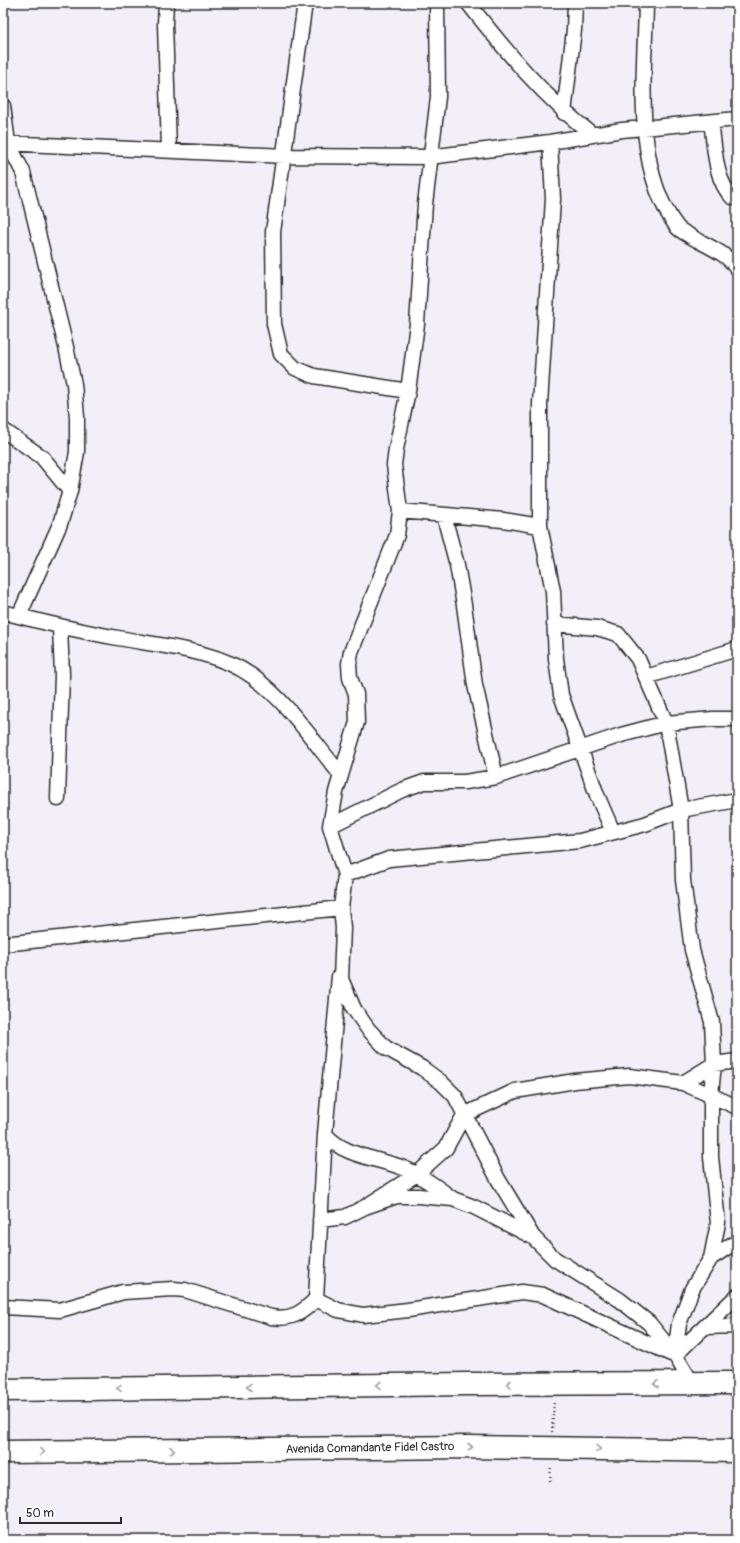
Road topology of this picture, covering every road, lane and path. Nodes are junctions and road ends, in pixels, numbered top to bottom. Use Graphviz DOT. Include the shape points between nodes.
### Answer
graph roads {
  1 [pos="166,3"];
  2 [pos="305,3"];
  3 [pos="437,3"];
  4 [pos="468,3"];
  5 [pos="574,3"];
  6 [pos="646,3"];
  7 [pos="3,106"];
  8 [pos="564,113"];
  9 [pos="737,119"];
  10 [pos="711,122"];
  11 [pos="644,128"];
  12 [pos="592,134"];
  13 [pos="550,142"];
  14 [pos="5,143"];
  15 [pos="169,149"];
  16 [pos="285,156"];
  17 [pos="429,157"];
  18 [pos="737,197"];
  19 [pos="737,268"];
  20 [pos="408,391"];
  21 [pos="3,430"];
  22 [pos="70,491"];
  23 [pos="400,511"];
  24 [pos="444,516"];
  25 [pos="540,526"];
  26 [pos="3,612"];
  27 [pos="19,616"];
  28 [pos="554,624"];
  29 [pos="60,627"];
  30 [pos="737,650"];
  31 [pos="646,677"];
  32 [pos="737,719"];
  33 [pos="666,723"];
  34 [pos="581,749"];
  35 [pos="341,775"];
  36 [pos="496,777"];
  37 [pos="58,799"];
  38 [pos="737,800"];
  39 [pos="681,810"];
  40 [pos="330,826"];
  41 [pos="613,832"];
  42 [pos="345,875"];
  43 [pos="341,908"];
  44 [pos="343,928"];
  45 [pos="3,944"];
  46 [pos="737,1062"];
  47 [pos="714,1064"];
  48 [pos="683,1083"];
  49 [pos="711,1094"];
  50 [pos="737,1107"];
  51 [pos="464,1115"];
  52 [pos="325,1134"];
  53 [pos="417,1174"];
  54 [pos="453,1199"];
  55 [pos="365,1207"];
  56 [pos="320,1220"];
  57 [pos="533,1237"];
  58 [pos="737,1244"];
  59 [pos="711,1258"];
  60 [pos="737,1296"];
  61 [pos="316,1299"];
  62 [pos="3,1307"];
  63 [pos="737,1326"];
  64 [pos="705,1327"];
  65 [pos="675,1355"];
  66 [pos="737,1383"];
  67 [pos="692,1384"];
  68 [pos="3,1390"];
  69 [pos="554,1394"];
  70 [pos="552,1433"];
  71 [pos="737,1451"];
  72 [pos="3,1452"];
  73 [pos="551,1457"];
  74 [pos="550,1480"];
  1 -- 15 [label="street"];
  2 -- 16 [label="street"];
  3 -- 17 [label="street" via="438,97"];
  4 -- 8 [label="street"];
  5 -- 8 [label="street" via="574,30"];
  6 -- 11 [label="street"];
  7 -- 14 [label="street"];
  8 -- 12 [label="street"];
  9 -- 10 [label="street"];
  10 -- 11 [label="street"];
  10 -- 18 [label="street" via="721,180 726,190"];
  11 -- 12 [label="street"];
  11 -- 19 [label="street" via="650,165 660,198 670,217 678,229 729,258"];
  12 -- 13 [label="street"];
  13 -- 17 [label="street"];
  13 -- 25 [label="street" via="553,200 540,404"];
  14 -- 15 [label="street"];
  14 -- 22 [label="street" via="23,172 74,384 77,452"];
  15 -- 16 [label="street"];
  16 -- 17 [label="street"];
  16 -- 20 [label="street" via="273,232 274,324 281,354 295,368 314,376"];
  17 -- 20 [label="street" via="417,324"];
  20 -- 23 [label="street" via="394,465"];
  21 -- 22 [label="street" via="42,457"];
  22 -- 27 [label="street" via="60,524"];
  23 -- 24 [label="street"];
  23 -- 35 [label="street" via="397,535 349,664 350,678 356,694 357,722"];
  24 -- 25 [label="street" via="504,520"];
  24 -- 36 [label="street" via="457,565 475,685"];
  25 -- 28 [label="street" via="553,591"];
  26 -- 27 [label="street"];
  27 -- 29 [label="street"];
  28 -- 31 [label="street" via="596,628 618,634 638,659"];
  28 -- 34 [label="street" via="561,695"];
  29 -- 35 [label="street" via="196,653 236,666 251,675 280,700"];
  29 -- 37 [label="street" via="62,675"];
  30 -- 31 [label="street"];
  31 -- 33 [label="street"];
  32 -- 33 [label="street"];
  33 -- 34 [label="street"];
  33 -- 39 [label="street"];
  34 -- 36 [label="street"];
  34 -- 41 [label="street"];
  35 -- 40 [label="street"];
  36 -- 40 [label="street" via="464,782 424,782 402,790"];
  38 -- 39 [label="street"];
  39 -- 41 [label="street" via="645,824"];
  39 -- 47 [label="street" via="683,880 689,927 692,950 712,1022"];
  40 -- 42 [label="street"];
  41 -- 42 [label="street" via="580,841 389,859"];
  42 -- 43 [label="street"];
  43 -- 44 [label="street"];
  43 -- 45 [label="street"];
  44 -- 51 [label="street" via="341,979 354,1009 386,1048 441,1082 455,1096"];
  44 -- 52 [label="street"];
  46 -- 47 [label="street"];
  47 -- 48 [label="street"];
  47 -- 49 [label="street"];
  48 -- 49 [label="street"];
  48 -- 51 [label="street" via="629,1076 575,1081 515,1092"];
  49 -- 50 [label="street"];
  49 -- 59 [label="street" via="711,1157 718,1223"];
  51 -- 53 [label="street" via="446,1148"];
  51 -- 57 [label="street"];
  52 -- 53 [label="street" via="333,1144 344,1150 390,1163"];
  52 -- 56 [label="street"];
  53 -- 54 [label="street"];
  53 -- 55 [label="street"];
  54 -- 55 [label="street" via="407,1195"];
  54 -- 57 [label="street"];
  55 -- 56 [label="street" via="345,1217"];
  56 -- 61 [label="street"];
  57 -- 65 [label="street" via="555,1259 626,1305 649,1324"];
  58 -- 59 [label="street"];
  59 -- 65 [label="street" via="692,1289 679,1324"];
  60 -- 64 [label="street"];
  61 -- 62 [label="street" via="303,1311 283,1319 254,1313 185,1290 173,1289 123,1292 60,1310"];
  61 -- 65 [label="street" via="338,1310 363,1315 522,1292 543,1295"];
  63 -- 64 [label="street"];
  64 -- 65 [label="street"];
  65 -- 67 [label="street"];
  66 -- 67 [label="highway"];
  67 -- 68 [label="highway, one-way"];
  69 -- 70 [label="path"];
  72 -- 71 [label="highway, Avenida Comandante Fidel Castro, one-way" via="470,1447"];
  73 -- 74 [label="path"];
}
